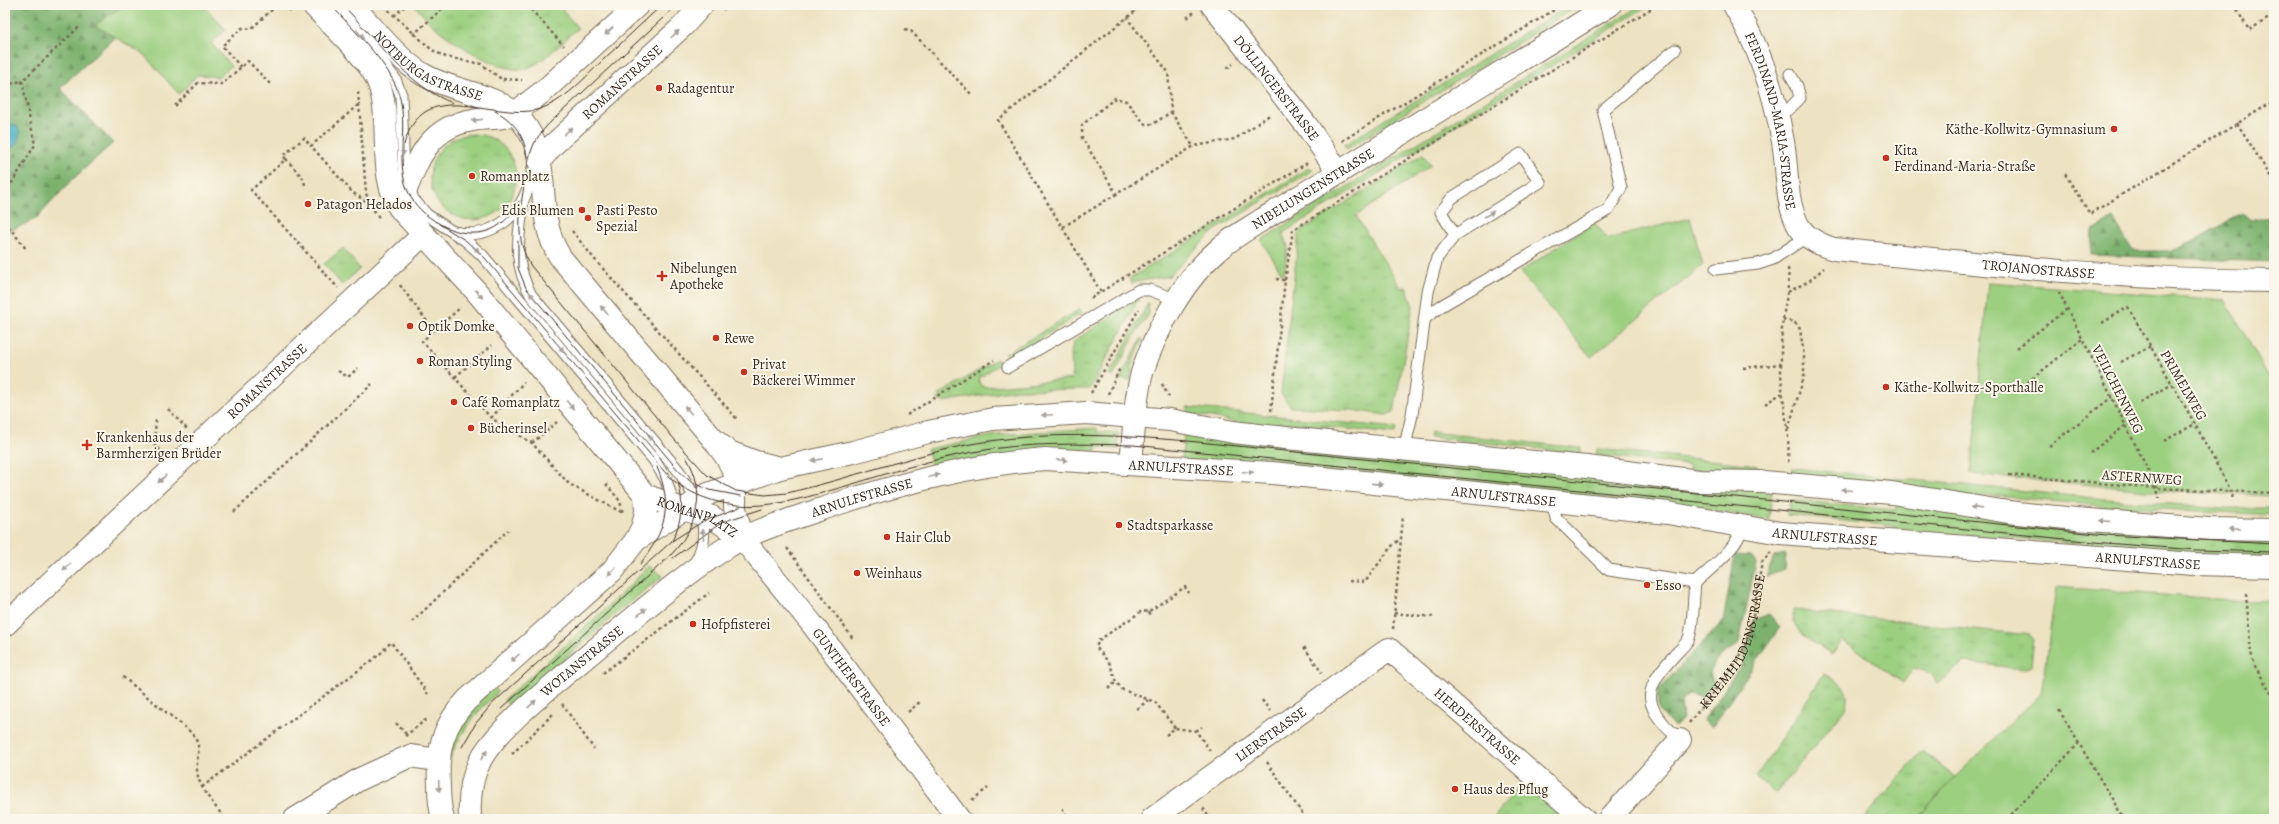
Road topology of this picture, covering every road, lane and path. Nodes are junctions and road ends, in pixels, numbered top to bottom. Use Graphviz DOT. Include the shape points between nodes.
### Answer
graph roads {
  1 [pos="277,5"];
  2 [pos="285,5"];
  3 [pos="334,5"];
  4 [pos="352,5"];
  5 [pos="383,5"];
  6 [pos="406,5"];
  7 [pos="446,5"];
  8 [pos="527,5"];
  9 [pos="638,5"];
  10 [pos="702,5"];
  11 [pos="1143,5"];
  12 [pos="1212,5"];
  13 [pos="1562,5"];
  14 [pos="1610,5"];
  15 [pos="1657,5"];
  16 [pos="1734,5"];
  17 [pos="2234,5"];
  18 [pos="304,11"];
  19 [pos="2274,15"];
  20 [pos="394,16"];
  21 [pos="1126,18"];
  22 [pos="79,27"];
  23 [pos="905,29"];
  24 [pos="413,35"];
  25 [pos="565,48"];
  26 [pos="1675,50"];
  27 [pos="378,56"];
  28 [pos="241,67"];
  29 [pos="1790,74"];
  30 [pos="502,79"];
  31 [pos="22,81"];
  32 [pos="5,85"];
  33 [pos="271,85"];
  34 [pos="357,86"];
  35 [pos="382,93"];
  36 [pos="972,95"];
  37 [pos="2274,101"];
  38 [pos="1288,102"];
  39 [pos="358,104"];
  40 [pos="175,106"];
  41 [pos="1170,112"];
  42 [pos="515,113"];
  43 [pos="1776,114"];
  44 [pos="2238,123"];
  45 [pos="311,146"];
  46 [pos="1194,146"];
  47 [pos="1325,152"];
  48 [pos="286,159"];
  49 [pos="541,159"];
  50 [pos="1339,173"];
  51 [pos="2065,174"];
  52 [pos="2274,182"];
  53 [pos="305,184"];
  54 [pos="407,187"];
  55 [pos="5,194"];
  56 [pos="1117,195"];
  57 [pos="523,200"];
  58 [pos="370,203"];
  59 [pos="399,207"];
  60 [pos="382,221"];
  61 [pos="5,222"];
  62 [pos="1062,227"];
  63 [pos="571,229"];
  64 [pos="451,231"];
  65 [pos="1455,235"];
  66 [pos="423,236"];
  67 [pos="1808,236"];
  68 [pos="1834,249"];
  69 [pos="27,250"];
  70 [pos="1786,251"];
  71 [pos="1716,269"];
  72 [pos="1276,279"];
  73 [pos="1285,280"];
  74 [pos="2274,281"];
  75 [pos="400,284"];
  76 [pos="2057,289"];
  77 [pos="339,290"];
  78 [pos="1150,290"];
  79 [pos="1101,292"];
  80 [pos="1788,292"];
  81 [pos="1089,299"];
  82 [pos="1177,300"];
  83 [pos="461,307"];
  84 [pos="2067,310"];
  85 [pos="1424,318"];
  86 [pos="1783,320"];
  87 [pos="2102,323"];
  88 [pos="434,331"];
  89 [pos="2082,339"];
  90 [pos="492,345"];
  91 [pos="2151,346"];
  92 [pos="2017,348"];
  93 [pos="1000,356"];
  94 [pos="2121,362"];
  95 [pos="1781,364"];
  96 [pos="358,368"];
  97 [pos="1008,368"];
  98 [pos="1743,368"];
  99 [pos="338,371"];
  100 [pos="454,377"];
  101 [pos="524,382"];
  102 [pos="372,384"];
  103 [pos="2172,384"];
  104 [pos="2024,386"];
  105 [pos="1782,393"];
  106 [pos="1090,395"];
  107 [pos="2112,397"];
  108 [pos="2140,402"];
  109 [pos="1765,404"];
  110 [pos="168,409"];
  111 [pos="1271,410"];
  112 [pos="1136,417"];
  113 [pos="491,418"];
  114 [pos="903,418"];
  115 [pos="156,420"];
  116 [pos="738,420"];
  117 [pos="557,422"];
  118 [pos="181,423"];
  119 [pos="2195,424"];
  120 [pos="2126,425"];
  121 [pos="1788,429"];
  122 [pos="713,439"];
  123 [pos="2164,441"];
  124 [pos="532,443"];
  125 [pos="2049,446"];
  126 [pos="1404,450"];
  127 [pos="2090,453"];
  128 [pos="164,454"];
  129 [pos="1788,462"];
  130 [pos="1131,463"];
  131 [pos="780,468"];
  132 [pos="678,470"];
  133 [pos="2009,475"];
  134 [pos="728,486"];
  135 [pos="2156,488"];
  136 [pos="2232,493"];
  137 [pos="2274,493"];
  138 [pos="645,495"];
  139 [pos="2158,498"];
  140 [pos="2231,501"];
  141 [pos="1552,502"];
  142 [pos="685,509"];
  143 [pos="234,512"];
  144 [pos="623,513"];
  145 [pos="1403,516"];
  146 [pos="1743,526"];
  147 [pos="508,530"];
  148 [pos="2274,530"];
  149 [pos="742,538"];
  150 [pos="1401,538"];
  151 [pos="636,540"];
  152 [pos="787,548"];
  153 [pos="1773,548"];
  154 [pos="2274,566"];
  155 [pos="685,576"];
  156 [pos="1349,581"];
  157 [pos="1695,583"];
  158 [pos="709,593"];
  159 [pos="1189,593"];
  160 [pos="2246,594"];
  161 [pos="1148,612"];
  162 [pos="1394,613"];
  163 [pos="1151,616"];
  164 [pos="1434,617"];
  165 [pos="412,622"];
  166 [pos="5,625"];
  167 [pos="854,640"];
  168 [pos="1304,647"];
  169 [pos="1389,648"];
  170 [pos="602,673"];
  171 [pos="123,677"];
  172 [pos="1116,682"];
  173 [pos="1108,689"];
  174 [pos="1334,689"];
  175 [pos="428,694"];
  176 [pos="558,695"];
  177 [pos="2274,698"];
  178 [pos="1149,700"];
  179 [pos="1262,700"];
  180 [pos="922,701"];
  181 [pos="562,705"];
  182 [pos="1137,709"];
  183 [pos="2059,710"];
  184 [pos="908,712"];
  185 [pos="1272,714"];
  186 [pos="396,723"];
  187 [pos="1202,727"];
  188 [pos="1175,728"];
  189 [pos="1196,731"];
  190 [pos="1684,732"];
  191 [pos="407,734"];
  192 [pos="1166,735"];
  193 [pos="2080,743"];
  194 [pos="594,749"];
  195 [pos="509,757"];
  196 [pos="438,760"];
  197 [pos="1266,760"];
  198 [pos="1223,768"];
  199 [pos="202,787"];
  200 [pos="988,788"];
  201 [pos="972,800"];
  202 [pos="1201,806"];
  203 [pos="1062,809"];
  204 [pos="225,819"];
  205 [pos="295,819"];
  206 [pos="443,819"];
  207 [pos="470,819"];
  208 [pos="959,819"];
  209 [pos="1070,819"];
  210 [pos="1152,819"];
  211 [pos="1210,819"];
  212 [pos="1306,819"];
  213 [pos="1584,819"];
  214 [pos="1609,819"];
  215 [pos="2007,819"];
  216 [pos="2124,819"];
  1 -- 28 [label="path" via="251,29 242,28 222,46"];
  2 -- 18 [label="path"];
  3 -- 27 [label="lane, one-way"];
  4 -- 42 [label="main road, NOTBURGASTRASSE" via="410,65 424,75 490,98"];
  5 -- 20 [label="path"];
  6 -- 20 [label="path"];
  7 -- 24 [label="path"];
  8 -- 25 [label="path"];
  9 -- 42 [label="main road, one-way" via="545,90"];
  49 -- 10 [label="main road, ROMANSTRASSE, one-way" via="553,145 683,26"];
  11 -- 21 [label="path"];
  12 -- 38 [label="main road, DÖLLINGERSTRASSE"];
  13 -- 47 [label="path"];
  14 -- 50 [label="main road, NIBELUNGENSTRASSE"];
  15 -- 73 [label="path" via="1293,230"];
  16 -- 43 [label="main road, FERDINAND-MARIA-STRASSE" via="1756,50"];
  17 -- 19 [label="path" via="2249,30"];
  18 -- 35 [label="main road" via="370,68"];
  20 -- 24 [label="path"];
  21 -- 41 [label="path" via="1168,72"];
  21 -- 62 [label="path" via="998,120"];
  22 -- 31 [label="path"];
  23 -- 36 [label="path" via="911,31"];
  24 -- 30 [label="path" via="446,57 481,64"];
  26 -- 85 [label="lane" via="1603,110 1622,188 1608,210"];
  27 -- 35 [label="lane" via="383,78"];
  27 -- 54 [label="lane, one-way" via="395,79 401,95 403,165"];
  28 -- 33 [label="path" via="248,61"];
  28 -- 40 [label="path" via="222,84 198,83"];
  29 -- 43 [label="lane" via="1800,98 1789,109"];
  31 -- 32 [label="path"];
  31 -- 55 [label="path" via="35,145"];
  34 -- 39 [label="path"];
  35 -- 59 [label="main road, ROMANPLATZ" via="388,176 393,198"];
  37 -- 44 [label="path"];
  38 -- 46 [label="path" via="1234,139"];
  38 -- 47 [label="main road, DÖLLINGERSTRASSE"];
  39 -- 45 [label="path"];
  39 -- 58 [label="path" via="366,192"];
  41 -- 46 [label="path"];
  41 -- 56 [label="path" via="1153,124 1145,124 1126,102 1115,98 1082,125 1082,138"];
  42 -- 49 [label="main road, ROMANPLATZ" via="527,128"];
  42 -- 54 [label="main road, one-way" via="505,117 462,122 438,133 422,152"];
  43 -- 67 [label="main road, FERDINAND-MARIA-STRASSE" via="1783,143 1792,211 1798,225"];
  44 -- 51 [label="path" via="2090,214"];
  44 -- 52 [label="path"];
  45 -- 48 [label="path" via="304,138 283,156"];
  45 -- 58 [label="path" via="353,193"];
  46 -- 56 [label="path"];
  47 -- 50 [label="main road, DÖLLINGERSTRASSE"];
  47 -- 79 [label="path"];
  48 -- 53 [label="path" via="303,178"];
  48 -- 77 [label="path" via="251,190"];
  49 -- 57 [label="lane"];
  122 -- 49 [label="main road, ROMANPLATZ, one-way" via="556,251 547,225 543,202"];
  50 -- 82 [label="main road, NIBELUNGENSTRASSE" via="1218,250 1199,268"];
  54 -- 59 [label="main road"];
  54 -- 64 [label="lane" via="422,211"];
  56 -- 62 [label="path"];
  57 -- 64 [label="lane" via="509,218 491,230 471,234"];
  132 -- 57 [label="lane, one-way" via="531,294 522,278 518,262"];
  58 -- 60 [label="path"];
  59 -- 66 [label="main road, ROMANPLATZ"];
  61 -- 69 [label="path"];
  62 -- 79 [label="path"];
  63 -- 116 [label="path" via="596,261"];
  64 -- 66 [label="lane" via="434,230"];
  64 -- 142 [label="lane, one-way" via="485,258 646,449"];
  65 -- 65 [label="lane, one-way" via="1540,182 1521,154 1452,198 1441,212"];
  65 -- 85 [label="lane" via="1437,258"];
  66 -- 138 [label="main road, ROMANPLATZ, one-way" via="492,310"];
  66 -- 166 [label="main road, ROMANSTRASSE, one-way"];
  67 -- 68 [label="main road, TROJANOSTRASSE" via="1820,245"];
  67 -- 70 [label="lane"];
  68 -- 74 [label="main road, TROJANOSTRASSE" via="2048,271"];
  68 -- 80 [label="path" via="1822,271"];
  70 -- 71 [label="lane" via="1758,264"];
  70 -- 80 [label="path"];
  72 -- 73 [label="path"];
  73 -- 111 [label="path"];
  75 -- 88 [label="path"];
  76 -- 84 [label="path, VEILCHENWEG"];
  78 -- 82 [label="lane"];
  78 -- 97 [label="lane" via="1139,290 1130,294"];
  78 -- 106 [label="path"];
  79 -- 81 [label="path"];
  80 -- 86 [label="path"];
  82 -- 112 [label="main road, NIBELUNGENSTRASSE" via="1152,346 1142,374"];
  83 -- 88 [label="path"];
  84 -- 89 [label="path, VEILCHENWEG"];
  84 -- 92 [label="path"];
  85 -- 126 [label="lane" via="1412,415"];
  86 -- 95 [label="path"];
  86 -- 121 [label="path" via="1795,323 1800,329 1804,356 1804,377"];
  87 -- 91 [label="path, PRIMELWEG" via="2128,307"];
  88 -- 100 [label="path" via="422,340"];
  89 -- 104 [label="path"];
  89 -- 107 [label="path, VEILCHENWEG"];
  90 -- 100 [label="path"];
  91 -- 94 [label="path"];
  91 -- 103 [label="path, PRIMELWEG"];
  93 -- 114 [label="path"];
  95 -- 98 [label="path"];
  95 -- 105 [label="path"];
  96 -- 99 [label="path" via="348,378"];
  100 -- 113 [label="path"];
  101 -- 113 [label="path"];
  102 -- 143 [label="path"];
  103 -- 108 [label="path"];
  103 -- 119 [label="path, PRIMELWEG"];
  105 -- 109 [label="path"];
  105 -- 121 [label="path"];
  107 -- 120 [label="path, VEILCHENWEG"];
  107 -- 125 [label="path"];
  110 -- 118 [label="path"];
  112 -- 126 [label="main road" via="1241,433"];
  112 -- 130 [label="main road, NIBELUNGENSTRASSE"];
  112 -- 131 [label="main road, one-way" via="1086,413 993,419"];
  113 -- 124 [label="path"];
  115 -- 128 [label="path" via="154,444"];
  117 -- 124 [label="path"];
  119 -- 123 [label="path"];
  119 -- 136 [label="path, PRIMELWEG"];
  120 -- 127 [label="path"];
  120 -- 135 [label="path, VEILCHENWEG"];
  121 -- 129 [label="path"];
  122 -- 131 [label="main road" via="729,452 760,464"];
  122 -- 134 [label="main road, ROMANPLATZ" via="732,467"];
  124 -- 144 [label="path" via="569,484"];
  148 -- 126 [label="main road, one-way" via="2209,529 2076,519 1961,506 1892,493 1763,482 1698,481 1587,467"];
  130 -- 141 [label="main road, ARNULFSTRASSE, one-way" via="1280,474"];
  149 -- 130 [label="main road, ARNULFSTRASSE, one-way" via="776,523 965,468 1045,459"];
  131 -- 134 [label="main road"];
  132 -- 134 [label="lane" via="696,484 709,488"];
  132 -- 142 [label="lane"];
  133 -- 135 [label="path, ASTERNWEG"];
  134 -- 142 [label="main road"];
  134 -- 149 [label="main road, ROMANPLATZ"];
  135 -- 136 [label="path, ASTERNWEG"];
  135 -- 139 [label="path, VEILCHENWEG"];
  136 -- 137 [label="path, ASTERNWEG"];
  136 -- 140 [label="path"];
  138 -- 142 [label="main road, ROMANPLATZ"];
  138 -- 151 [label="main road" via="646,511 643,526"];
  141 -- 146 [label="main road, ARNULFSTRASSE" via="1668,513"];
  141 -- 157 [label="lane" via="1556,518 1609,570"];
  142 -- 149 [label="main road, ROMANPLATZ" via="722,522"];
  142 -- 151 [label="main road"];
  155 -- 142 [label="lane, one-way" via="702,551 704,539"];
  145 -- 150 [label="path"];
  146 -- 154 [label="main road, ARNULFSTRASSE" via="1780,533 2016,551 2194,564"];
  146 -- 157 [label="lane" via="1740,537 1733,546"];
  147 -- 165 [label="path"];
  149 -- 155 [label="main road, WOTANSTRASSE"];
  149 -- 208 [label="main road, GUNTHERSTRASSE" via="817,630"];
  150 -- 156 [label="path" via="1390,547 1365,582"];
  150 -- 162 [label="path"];
  151 -- 196 [label="main road, one-way" via="612,571 460,708 442,740"];
  152 -- 167 [label="path"];
  153 -- 190 [label="path, KRIEMHILDENSTRASSE" via="1762,562 1753,616 1746,643 1738,660"];
  176 -- 155 [label="main road, WOTANSTRASSE, one-way"];
  157 -- 190 [label="lane" via="1689,637 1655,679 1650,694 1656,715"];
  158 -- 170 [label="path"];
  159 -- 161 [label="path" via="1185,588"];
  160 -- 177 [label="path" via="2251,653"];
  161 -- 163 [label="path"];
  161 -- 172 [label="path" via="1142,611 1099,640 1096,647 1110,664"];
  162 -- 164 [label="path"];
  162 -- 169 [label="path"];
  168 -- 174 [label="path"];
  169 -- 174 [label="main road, LIERSTRASSE"];
  169 -- 213 [label="main road, HERDERSTRASSE"];
  171 -- 199 [label="path" via="193,734 199,744 197,771"];
  172 -- 173 [label="path"];
  172 -- 178 [label="path" via="1123,690"];
  174 -- 198 [label="main road, LIERSTRASSE"];
  175 -- 199 [label="path" via="391,642 379,654"];
  176 -- 181 [label="path"];
  176 -- 181 [label="path"];
  207 -- 176 [label="main road, WOTANSTRASSE, one-way" via="473,785 479,763 503,730"];
  178 -- 182 [label="path"];
  178 -- 188 [label="path" via="1155,702"];
  179 -- 185 [label="path"];
  180 -- 184 [label="path"];
  181 -- 194 [label="path"];
  181 -- 195 [label="path"];
  183 -- 193 [label="path"];
  186 -- 191 [label="path"];
  187 -- 189 [label="path"];
  188 -- 189 [label="path"];
  188 -- 192 [label="path"];
  189 -- 198 [label="path"];
  190 -- 214 [label="main road"];
  193 -- 215 [label="path"];
  193 -- 216 [label="path"];
  196 -- 205 [label="main road" via="410,756 360,779"];
  196 -- 206 [label="main road, one-way" via="440,809"];
  197 -- 212 [label="path"];
  198 -- 210 [label="main road, LIERSTRASSE"];
  199 -- 204 [label="path"];
  200 -- 201 [label="path"];
  202 -- 211 [label="path"];
  203 -- 209 [label="path"];
}
